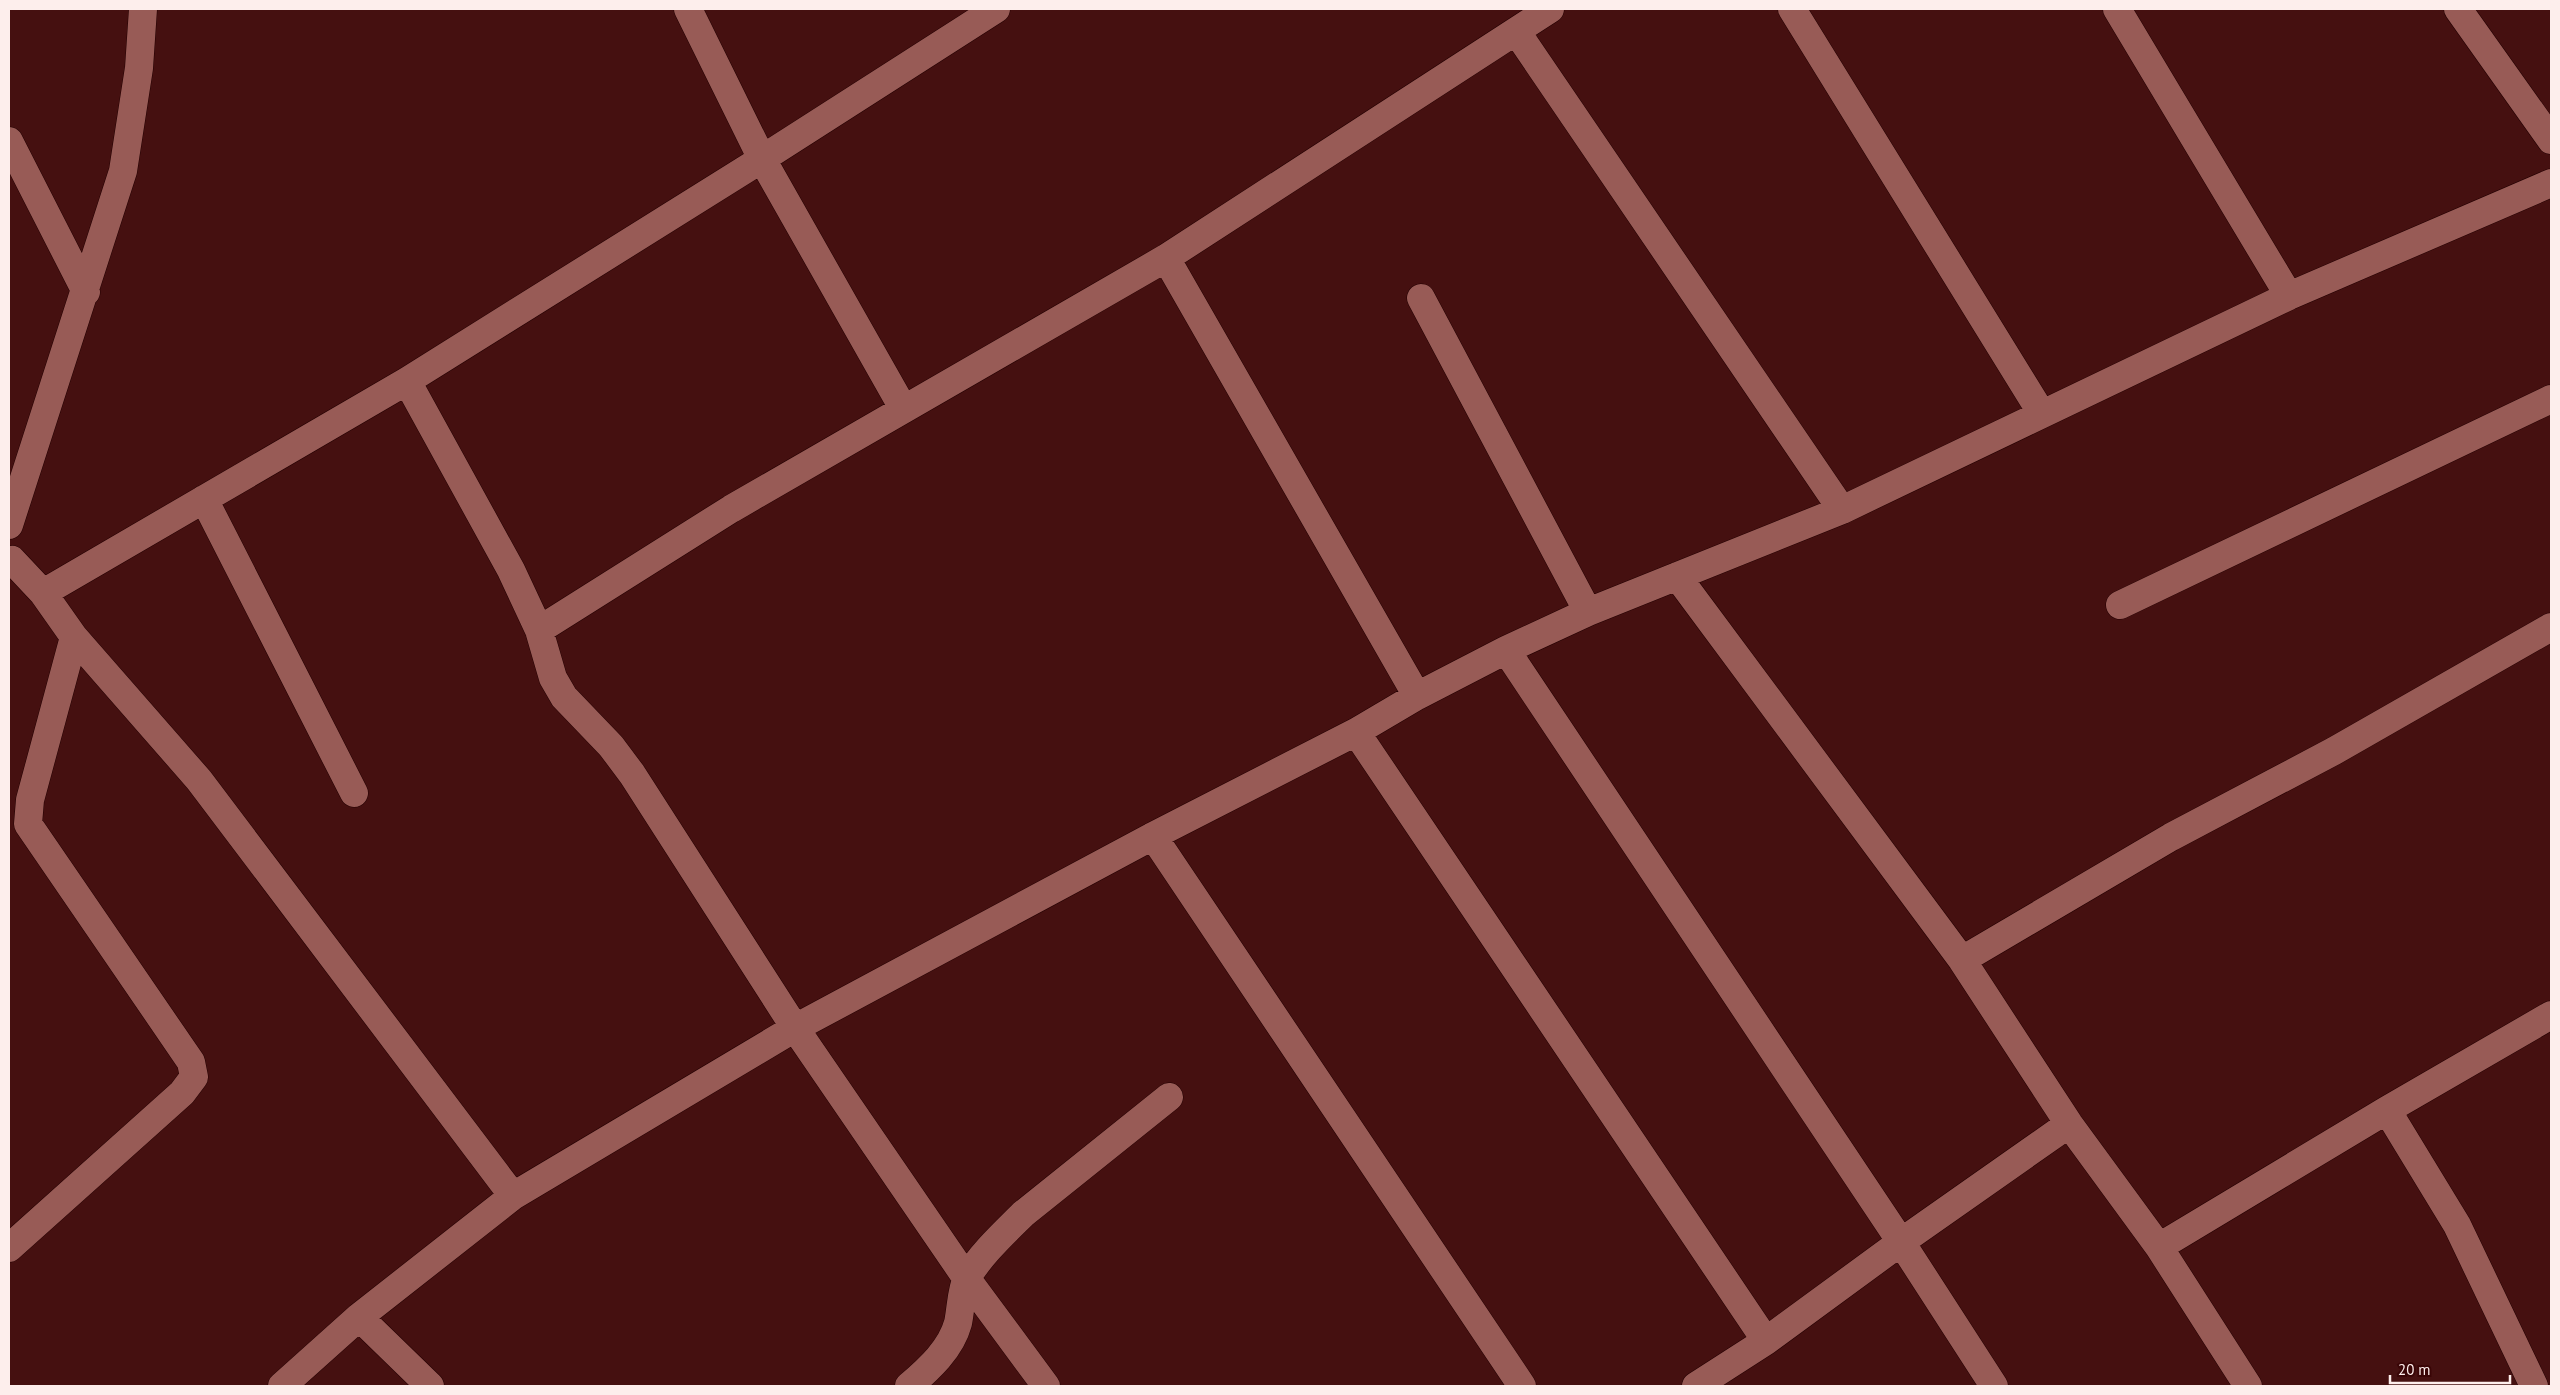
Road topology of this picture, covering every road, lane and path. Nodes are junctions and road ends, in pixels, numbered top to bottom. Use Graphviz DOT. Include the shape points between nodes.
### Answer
graph roads {
  1 [pos="143,9"];
  2 [pos="688,9"];
  3 [pos="996,9"];
  4 [pos="1550,9"];
  5 [pos="1792,9"];
  6 [pos="2117,9"];
  7 [pos="2458,9"];
  8 [pos="1516,31"];
  9 [pos="2551,140"];
  10 [pos="9,141"];
  11 [pos="762,159"];
  12 [pos="2551,183"];
  13 [pos="1166,258"];
  14 [pos="86,292"];
  15 [pos="2289,296"];
  16 [pos="1421,298"];
  17 [pos="407,381"];
  18 [pos="2551,399"];
  19 [pos="903,408"];
  20 [pos="2042,414"];
  21 [pos="204,499"];
  22 [pos="1842,510"];
  23 [pos="9,525"];
  24 [pos="10,559"];
  25 [pos="1676,576"];
  26 [pos="43,593"];
  27 [pos="2120,605"];
  28 [pos="1588,612"];
  29 [pos="2551,627"];
  30 [pos="539,630"];
  31 [pos="74,637"];
  32 [pos="1506,650"];
  33 [pos="1417,696"];
  34 [pos="1356,732"];
  35 [pos="354,793"];
  36 [pos="18,828"];
  37 [pos="1153,836"];
  38 [pos="1962,960"];
  39 [pos="2551,1015"];
  40 [pos="795,1028"];
  41 [pos="1169,1097"];
  42 [pos="2387,1110"];
  43 [pos="2069,1124"];
  44 [pos="513,1196"];
  45 [pos="1901,1242"];
  46 [pos="2159,1247"];
  47 [pos="9,1248"];
  48 [pos="967,1279"];
  49 [pos="359,1317"];
  50 [pos="1766,1340"];
  51 [pos="282,1386"];
  52 [pos="430,1386"];
  53 [pos="910,1386"];
  54 [pos="1046,1386"];
  55 [pos="1522,1386"];
  56 [pos="1696,1386"];
  57 [pos="1994,1386"];
  58 [pos="2248,1386"];
  59 [pos="2534,1386"];
  1 -- 14 [label="street" via="139,68 123,171"];
  2 -- 11 [label="street"];
  3 -- 11 [label="street"];
  4 -- 8 [label="street"];
  5 -- 20 [label="street"];
  6 -- 15 [label="street"];
  7 -- 9 [label="street"];
  8 -- 13 [label="street"];
  8 -- 22 [label="street"];
  10 -- 14 [label="street"];
  11 -- 17 [label="street"];
  11 -- 19 [label="street"];
  12 -- 15 [label="street"];
  13 -- 19 [label="street"];
  13 -- 33 [label="street"];
  14 -- 23 [label="street"];
  15 -- 20 [label="street"];
  16 -- 28 [label="street"];
  17 -- 21 [label="street"];
  17 -- 30 [label="street" via="511,570"];
  18 -- 27 [label="street"];
  19 -- 30 [label="street" via="731,508"];
  20 -- 22 [label="street"];
  21 -- 26 [label="street"];
  21 -- 35 [label="street"];
  22 -- 25 [label="street"];
  24 -- 26 [label="street"];
  25 -- 28 [label="street"];
  25 -- 38 [label="street"];
  26 -- 31 [label="street"];
  28 -- 32 [label="street"];
  29 -- 38 [label="street" via="2334,751 2171,837"];
  30 -- 40 [label="street" via="554,678 564,697 611,746 632,774"];
  31 -- 36 [label="street" via="30,800"];
  31 -- 44 [label="street" via="199,780"];
  32 -- 33 [label="street"];
  32 -- 45 [label="street"];
  33 -- 34 [label="street"];
  34 -- 37 [label="street"];
  34 -- 50 [label="street"];
  36 -- 47 [label="street" via="191,1062 194,1077 182,1093"];
  37 -- 40 [label="street"];
  37 -- 55 [label="street"];
  38 -- 43 [label="street"];
  39 -- 42 [label="street"];
  40 -- 44 [label="street"];
  40 -- 48 [label="street"];
  41 -- 48 [label="street" via="1023,1214 1001,1235"];
  42 -- 46 [label="street"];
  42 -- 59 [label="street" via="2457,1225"];
  43 -- 45 [label="street"];
  43 -- 46 [label="street"];
  44 -- 49 [label="street"];
  45 -- 50 [label="street"];
  45 -- 57 [label="street"];
  46 -- 58 [label="street"];
  48 -- 53 [label="street" via="958,1325 950,1342 934,1364"];
  48 -- 54 [label="street"];
  49 -- 51 [label="street"];
  49 -- 52 [label="street"];
  50 -- 56 [label="street"];
}
